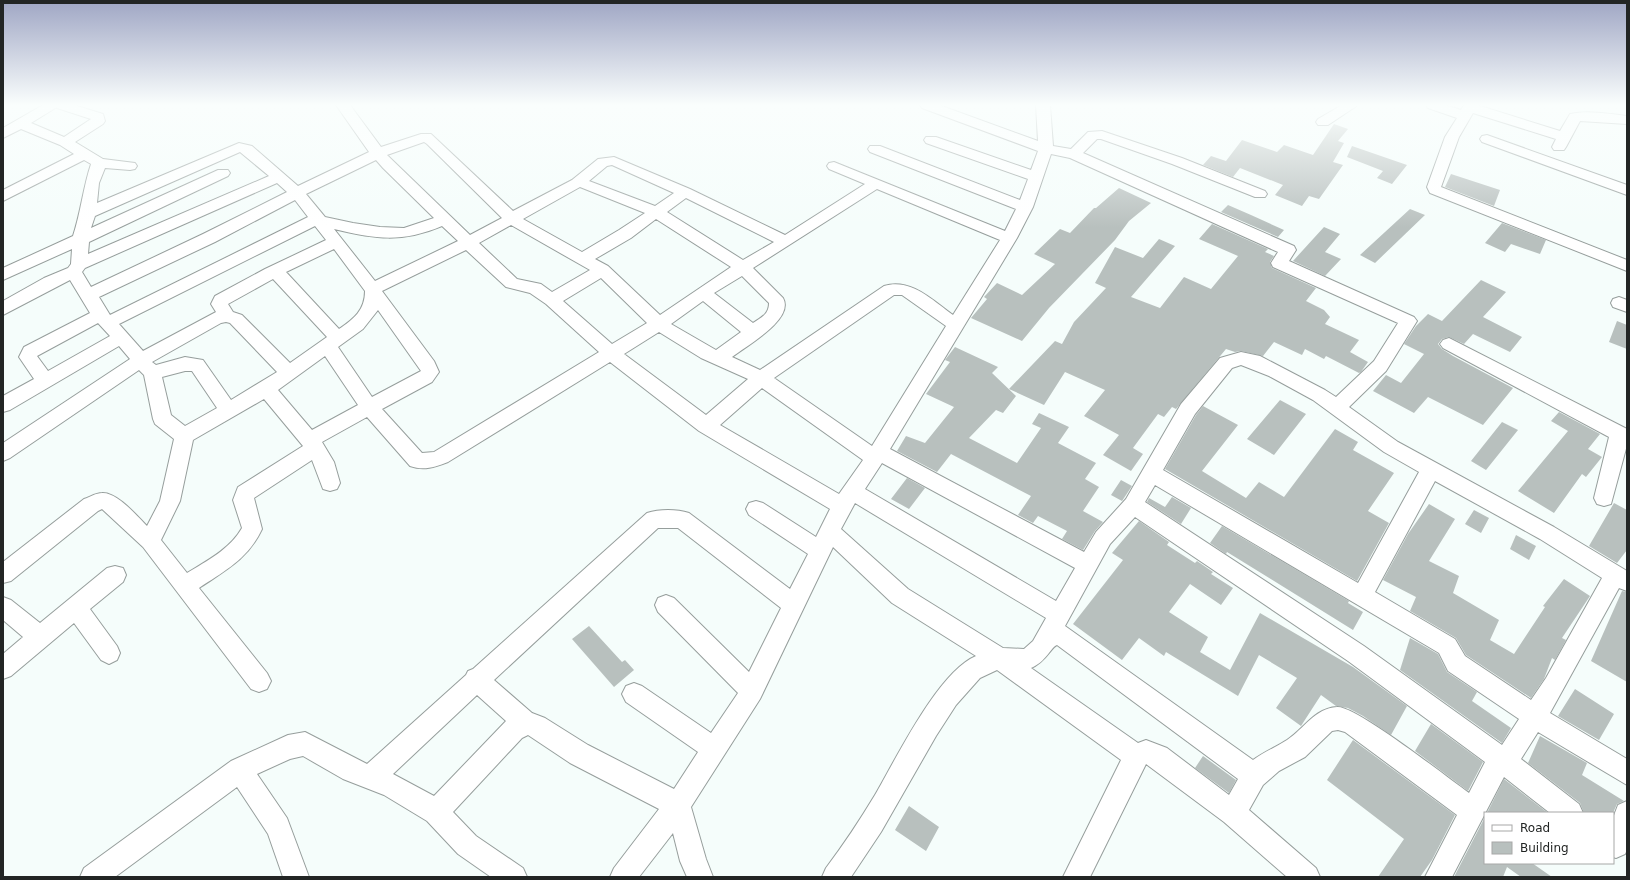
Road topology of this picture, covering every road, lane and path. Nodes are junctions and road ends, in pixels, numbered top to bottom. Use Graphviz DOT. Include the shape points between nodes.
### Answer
graph roads {
  1 [pos="71,146"];
  2 [pos="373,146"];
  3 [pos="399,146"];
  4 [pos="437,146"];
  5 [pos="948,146"];
  6 [pos="1041,146"];
  7 [pos="1082,146"];
  8 [pos="1134,146"];
  9 [pos="1449,146"];
  10 [pos="1507,146"];
  11 [pos="1559,146"];
  12 [pos="1046,148"];
  13 [pos="875,149"];
  14 [pos="378,153"];
  15 [pos="1074,154"];
  16 [pos="91,159"];
  17 [pos="209,160"];
  18 [pos="1551,162"];
  19 [pos="130,166"];
  20 [pos="834,166"];
  21 [pos="223,173"];
  22 [pos="175,175"];
  23 [pos="278,177"];
  24 [pos="1037,177"];
  25 [pos="578,183"];
  26 [pos="876,183"];
  27 [pos="187,189"];
  28 [pos="1627,190"];
  29 [pos="685,192"];
  30 [pos="297,193"];
  31 [pos="239,194"];
  32 [pos="1260,194"];
  33 [pos="3,196"];
  34 [pos="1025,207"];
  35 [pos="204,209"];
  36 [pos="656,212"];
  37 [pos="88,213"];
  38 [pos="318,219"];
  39 [pos="445,219"];
  40 [pos="512,219"];
  41 [pos="268,226"];
  42 [pos="81,238"];
  43 [pos="1010,238"];
  44 [pos="785,241"];
  45 [pos="336,242"];
  46 [pos="469,242"];
  47 [pos="584,258"];
  48 [pos="225,264"];
  49 [pos="1627,266"];
  50 [pos="742,267"];
  51 [pos="76,268"];
  52 [pos="602,270"];
  53 [pos="271,272"];
  54 [pos="3,275"];
  55 [pos="244,287"];
  56 [pos="373,289"];
  57 [pos="703,293"];
  58 [pos="89,295"];
  59 [pos="552,300"];
  60 [pos="3,309"];
  61 [pos="227,316"];
  62 [pos="104,319"];
  63 [pos="659,324"];
  64 [pos="956,325"];
  65 [pos="753,332"];
  66 [pos="121,337"];
  67 [pos="333,343"];
  68 [pos="1449,344"];
  69 [pos="612,354"];
  70 [pos="718,358"];
  71 [pos="146,366"];
  72 [pos="288,374"];
  73 [pos="761,378"];
  74 [pos="45,380"];
  75 [pos="266,389"];
  76 [pos="3,405"];
  77 [pos="369,407"];
  78 [pos="1336,408"];
  79 [pos="228,410"];
  80 [pos="706,426"];
  81 [pos="184,436"];
  82 [pos="1623,436"];
  83 [pos="313,444"];
  84 [pos="3,452"];
  85 [pos="877,455"];
  86 [pos="1431,469"];
  87 [pos="1151,473"];
  88 [pos="330,483"];
  89 [pos="1604,498"];
  90 [pos="847,499"];
  91 [pos="1133,505"];
  92 [pos="756,509"];
  93 [pos="676,513"];
  94 [pos="830,531"];
  95 [pos="150,541"];
  96 [pos="820,551"];
  97 [pos="1089,565"];
  98 [pos="3,574"];
  99 [pos="115,575"];
  100 [pos="1621,578"];
  101 [pos="186,585"];
  102 [pos="1362,596"];
  103 [pos="790,602"];
  104 [pos="666,605"];
  105 [pos="3,608"];
  106 [pos="76,608"];
  107 [pos="1059,614"];
  108 [pos="40,638"];
  109 [pos="1046,639"];
  110 [pos="109,653"];
  111 [pos="1000,658"];
  112 [pos="3,668"];
  113 [pos="476,679"];
  114 [pos="259,681"];
  115 [pos="752,690"];
  116 [pos="634,694"];
  117 [pos="1534,716"];
  118 [pos="526,723"];
  119 [pos="714,749"];
  120 [pos="1136,756"];
  121 [pos="1504,759"];
  122 [pos="240,770"];
  123 [pos="1627,774"];
  124 [pos="1254,776"];
  125 [pos="370,778"];
  126 [pos="678,805"];
  127 [pos="1473,811"];
  128 [pos="436,812"];
  129 [pos="1569,812"];
  130 [pos="1233,813"];
  131 [pos="1627,814"];
  132 [pos="1614,844"];
  133 [pos="93,877"];
  134 [pos="296,877"];
  135 [pos="514,877"];
  136 [pos="622,877"];
  137 [pos="700,877"];
  138 [pos="835,877"];
  139 [pos="1076,877"];
  140 [pos="1306,877"];
  141 [pos="1438,877"];
  1 -- 16 [label="street"];
  2 -- 14 [label="street"];
  3 -- 14 [label="street"];
  4 -- 40 [label="street"];
  5 -- 24 [label="street"];
  6 -- 12 [label="street"];
  7 -- 15 [label="street"];
  8 -- 32 [label="street"];
  9 -- 49 [label="street" via="1435,190"];
  10 -- 18 [label="street"];
  11 -- 18 [label="street"];
  12 -- 15 [label="street"];
  12 -- 24 [label="street"];
  13 -- 34 [label="street"];
  14 -- 30 [label="street"];
  14 -- 39 [label="street"];
  15 -- 78 [label="street" via="1288,250 1279,263 1408,321 1380,366"];
  16 -- 19 [label="street"];
  16 -- 33 [label="street"];
  16 -- 37 [label="street" via="92,183"];
  17 -- 21 [label="street"];
  17 -- 22 [label="street"];
  17 -- 23 [label="street" via="239,147 247,149"];
  18 -- 28 [label="street"];
  20 -- 26 [label="street"];
  21 -- 27 [label="street"];
  21 -- 31 [label="street"];
  22 -- 27 [label="street"];
  22 -- 37 [label="street"];
  23 -- 30 [label="street"];
  23 -- 31 [label="street"];
  24 -- 34 [label="street"];
  25 -- 29 [label="street" via="602,162 614,161"];
  25 -- 36 [label="street"];
  25 -- 40 [label="street"];
  26 -- 43 [label="street"];
  26 -- 44 [label="street"];
  27 -- 35 [label="street"];
  27 -- 42 [label="street"];
  29 -- 36 [label="street"];
  29 -- 44 [label="street"];
  30 -- 38 [label="street"];
  30 -- 41 [label="street"];
  31 -- 35 [label="street"];
  31 -- 41 [label="street"];
  34 -- 43 [label="street"];
  35 -- 51 [label="street"];
  36 -- 47 [label="street"];
  36 -- 50 [label="street"];
  37 -- 42 [label="street"];
  38 -- 39 [label="street" via="348,228 402,233 413,232"];
  38 -- 41 [label="street"];
  38 -- 45 [label="street"];
  39 -- 46 [label="street"];
  40 -- 46 [label="street"];
  40 -- 47 [label="street"];
  41 -- 48 [label="street"];
  41 -- 58 [label="street"];
  42 -- 51 [label="street"];
  42 -- 54 [label="street"];
  43 -- 64 [label="street"];
  44 -- 50 [label="street"];
  45 -- 53 [label="street"];
  45 -- 56 [label="street"];
  46 -- 56 [label="street"];
  46 -- 59 [label="street" via="512,283 535,288"];
  47 -- 52 [label="street"];
  48 -- 55 [label="street"];
  48 -- 62 [label="street"];
  50 -- 57 [label="street"];
  50 -- 65 [label="street" via="777,302 777,311 772,318"];
  51 -- 58 [label="street" via="80,285"];
  51 -- 60 [label="street"];
  52 -- 59 [label="street"];
  52 -- 63 [label="street"];
  53 -- 55 [label="street"];
  53 -- 67 [label="street" via="279,275"];
  55 -- 61 [label="street" via="221,300 220,304"];
  56 -- 67 [label="street" via="374,303 368,314"];
  56 -- 77 [label="street" via="430,372 426,377"];
  57 -- 63 [label="street"];
  57 -- 65 [label="street"];
  58 -- 62 [label="street"];
  59 -- 69 [label="street"];
  61 -- 71 [label="street" via="217,318"];
  61 -- 72 [label="street" via="236,319"];
  62 -- 66 [label="street"];
  62 -- 74 [label="street" via="30,352 28,357"];
  63 -- 69 [label="street"];
  63 -- 70 [label="street"];
  64 -- 73 [label="street" via="907,291 890,290"];
  64 -- 85 [label="street"];
  65 -- 70 [label="street"];
  66 -- 71 [label="street"];
  66 -- 74 [label="street"];
  67 -- 72 [label="street"];
  67 -- 77 [label="street"];
  68 -- 82 [label="street"];
  69 -- 77 [label="street" via="441,457 430,461 417,461"];
  69 -- 80 [label="street"];
  70 -- 73 [label="street"];
  71 -- 79 [label="street" via="197,365"];
  71 -- 81 [label="street" via="162,418"];
  71 -- 84 [label="street"];
  72 -- 75 [label="street"];
  73 -- 80 [label="street"];
  73 -- 85 [label="street"];
  74 -- 76 [label="street"];
  75 -- 79 [label="street"];
  75 -- 83 [label="street"];
  77 -- 83 [label="street"];
  78 -- 86 [label="street" via="1391,447"];
  78 -- 87 [label="street" via="1319,395 1265,366 1241,358 1233,359 1226,363 1188,409"];
  79 -- 81 [label="street"];
  80 -- 90 [label="street"];
  81 -- 95 [label="street" via="170,501"];
  82 -- 89 [label="street"];
  83 -- 88 [label="street" via="324,462"];
  83 -- 101 [label="street" via="245,493 242,500 252,529 247,539 240,548"];
  85 -- 90 [label="street"];
  85 -- 97 [label="street"];
  86 -- 100 [label="street" via="1548,533"];
  86 -- 102 [label="street"];
  87 -- 91 [label="street"];
  87 -- 102 [label="street"];
  90 -- 94 [label="street"];
  90 -- 107 [label="street"];
  91 -- 97 [label="street" via="1103,538"];
  91 -- 121 [label="street" via="1279,600"];
  92 -- 96 [label="street"];
  93 -- 103 [label="street"];
  94 -- 96 [label="street"];
  94 -- 111 [label="street" via="900,596"];
  95 -- 98 [label="street" via="107,501 100,501 91,505"];
  95 -- 101 [label="street"];
  96 -- 103 [label="street"];
  97 -- 107 [label="street"];
  99 -- 106 [label="street"];
  100 -- 117 [label="street"];
  101 -- 114 [label="street"];
  102 -- 117 [label="street" via="1447,646 1456,663"];
  103 -- 113 [label="street" via="682,519 654,519"];
  103 -- 115 [label="street"];
  104 -- 115 [label="street"];
  105 -- 108 [label="street"];
  106 -- 108 [label="street"];
  106 -- 110 [label="street"];
  107 -- 109 [label="street"];
  108 -- 112 [label="street"];
  109 -- 111 [label="street" via="1034,656 1026,659"];
  109 -- 124 [label="street" via="1052,635 1061,635"];
  111 -- 120 [label="street"];
  111 -- 138 [label="street" via="973,668 947,700 871,827"];
  113 -- 118 [label="street"];
  113 -- 125 [label="street"];
  115 -- 119 [label="street"];
  116 -- 119 [label="street"];
  117 -- 121 [label="street"];
  117 -- 123 [label="street"];
  118 -- 126 [label="street" via="537,726 579,754"];
  118 -- 128 [label="street" via="514,730"];
  119 -- 126 [label="street"];
  120 -- 130 [label="street" via="1146,752 1158,758"];
  120 -- 139 [label="street"];
  121 -- 127 [label="street"];
  121 -- 129 [label="street"];
  122 -- 125 [label="street" via="288,747 305,744"];
  122 -- 133 [label="street"];
  122 -- 134 [label="street" via="278,827"];
  124 -- 127 [label="street" via="1270,762 1296,748 1326,721 1338,718 1353,724"];
  124 -- 130 [label="street"];
  125 -- 128 [label="street" via="392,786"];
  126 -- 136 [label="street"];
  126 -- 137 [label="street" via="693,861"];
  127 -- 141 [label="street"];
  128 -- 135 [label="street" via="467,845"];
  130 -- 140 [label="street"];
  131 -- 132 [label="street" via="1616,845"];
}
